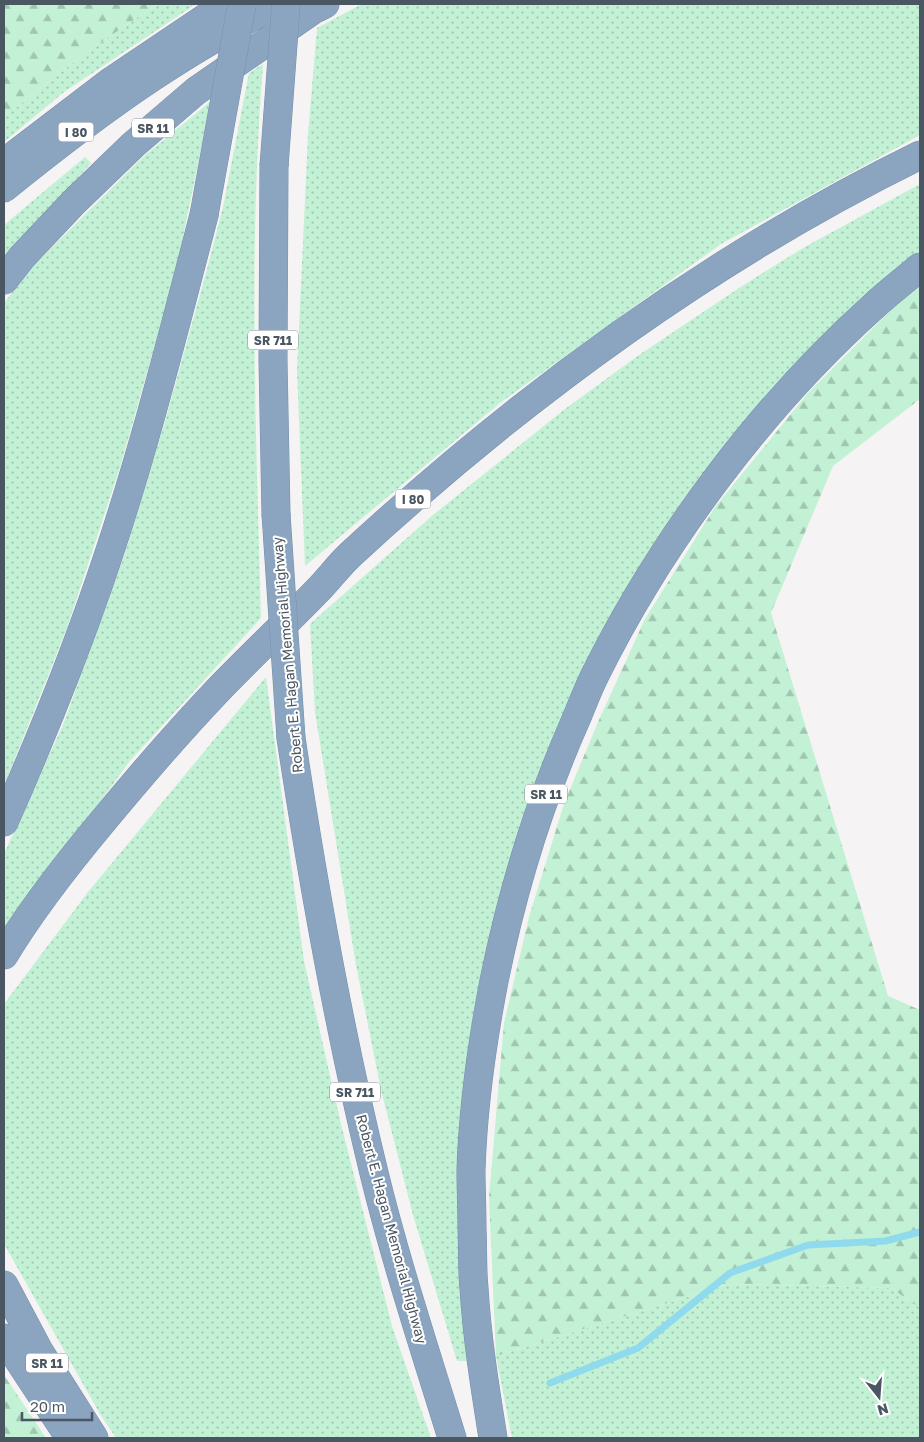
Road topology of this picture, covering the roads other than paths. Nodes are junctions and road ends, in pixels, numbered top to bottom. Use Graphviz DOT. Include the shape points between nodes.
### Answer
graph roads {
  1 [pos="226,4"];
  2 [pos="242,4"];
  3 [pos="276,4"];
  4 [pos="286,4"];
  5 [pos="325,4"];
  6 [pos="920,155"];
  7 [pos="4,163"];
  8 [pos="4,188"];
  9 [pos="920,267"];
  10 [pos="4,280"];
  11 [pos="4,822"];
  12 [pos="4,955"];
  13 [pos="4,1285"];
  14 [pos="4,1338"];
  15 [pos="70,1438"];
  16 [pos="94,1438"];
  17 [pos="452,1438"];
  18 [pos="492,1438"];
  1 -- 7 [label="highway" via="110,82"];
  2 -- 11 [label="highway, bridge" via="204,215 155,402 99,582 67,671"];
  3 -- 8 [label="highway, I 80" via="217,36 151,78"];
  4 -- 17 [label="highway, Robert E. Hagan Memorial Highway / SR 711, bridge" via="274,166 273,361 276,514 291,738 319,910 353,1083 401,1272"];
  5 -- 10 [label="highway, SR 11" via="196,91 133,145 74,202"];
  6 -- 12 [label="highway, I 80" via="800,218 651,314 498,426 427,486 347,557 194,716 79,849 26,919"];
  9 -- 18 [label="highway, SR 11" via="875,304 817,361 707,490 642,590 594,676 539,812 505,929 485,1026 476,1091 471,1170 474,1287"];
  13 -- 16 [label="highway, SR 11" via="39,1351"];
  14 -- 15 [label="highway"];
}
